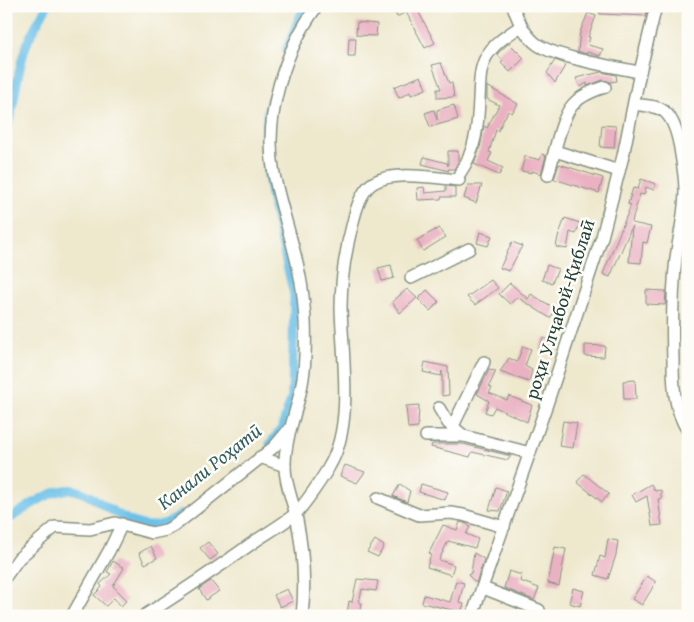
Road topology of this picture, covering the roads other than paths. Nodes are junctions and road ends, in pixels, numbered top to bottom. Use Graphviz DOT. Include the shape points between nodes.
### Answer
graph roads {
  1 [pos="317,6"];
  2 [pos="513,6"];
  3 [pos="656,6"];
  4 [pos="521,26"];
  5 [pos="640,72"];
  6 [pos="605,87"];
  7 [pos="634,104"];
  8 [pos="555,151"];
  9 [pos="620,171"];
  10 [pos="548,175"];
  11 [pos="469,249"];
  12 [pos="411,278"];
  13 [pos="484,362"];
  14 [pos="439,408"];
  15 [pos="292,427"];
  16 [pos="452,428"];
  17 [pos="688,431"];
  18 [pos="426,436"];
  19 [pos="464,436"];
  20 [pos="530,453"];
  21 [pos="260,457"];
  22 [pos="285,466"];
  23 [pos="378,498"];
  24 [pos="295,513"];
  25 [pos="122,524"];
  26 [pos="504,526"];
  27 [pos="6,576"];
  28 [pos="483,588"];
  29 [pos="539,610"];
  30 [pos="72,616"];
  31 [pos="144,616"];
  32 [pos="302,616"];
  33 [pos="472,616"];
  1 -- 15 [label="street" via="297,36 271,128 274,172 304,309 303,378"];
  2 -- 4 [label="street"];
  3 -- 5 [label="street, роҳи Улҷабой-Қиблаӣ"];
  4 -- 5 [label="street" via="538,45 551,51"];
  4 -- 24 [label="street" via="493,48 486,58 480,73 476,135 460,176 386,178 372,183 362,195 348,237 343,269 341,307 345,393 337,451 331,465"];
  5 -- 7 [label="street, роҳи Улҷабой-Қиблаӣ"];
  6 -- 8 [label="street" via="585,95 571,108"];
  7 -- 9 [label="street, роҳи Улҷабой-Қиблаӣ"];
  7 -- 17 [label="street" via="666,113 674,127 684,170 684,207 671,313 676,403"];
  8 -- 9 [label="street"];
  8 -- 10 [label="street"];
  9 -- 20 [label="street, роҳи Улҷабой-Қиблаӣ" via="599,246"];
  11 -- 12 [label="street"];
  13 -- 16 [label="street"];
  14 -- 16 [label="street"];
  15 -- 21 [label="street"];
  15 -- 22 [label="street"];
  16 -- 19 [label="street"];
  18 -- 19 [label="street"];
  19 -- 20 [label="street"];
  20 -- 26 [label="street, роҳи Улҷабой-Қиблаӣ"];
  21 -- 22 [label="street"];
  21 -- 25 [label="street" via="184,520 166,530 152,533"];
  22 -- 24 [label="street"];
  23 -- 26 [label="street" via="419,515 451,513"];
  24 -- 31 [label="street"];
  24 -- 32 [label="street" via="305,582"];
  25 -- 27 [label="street" via="90,528 55,527 19,558"];
  25 -- 30 [label="street"];
  26 -- 28 [label="street, роҳи Улҷабой-Қиблаӣ"];
  28 -- 29 [label="street"];
  28 -- 33 [label="street, роҳи Улҷабой-Қиблаӣ"];
}
